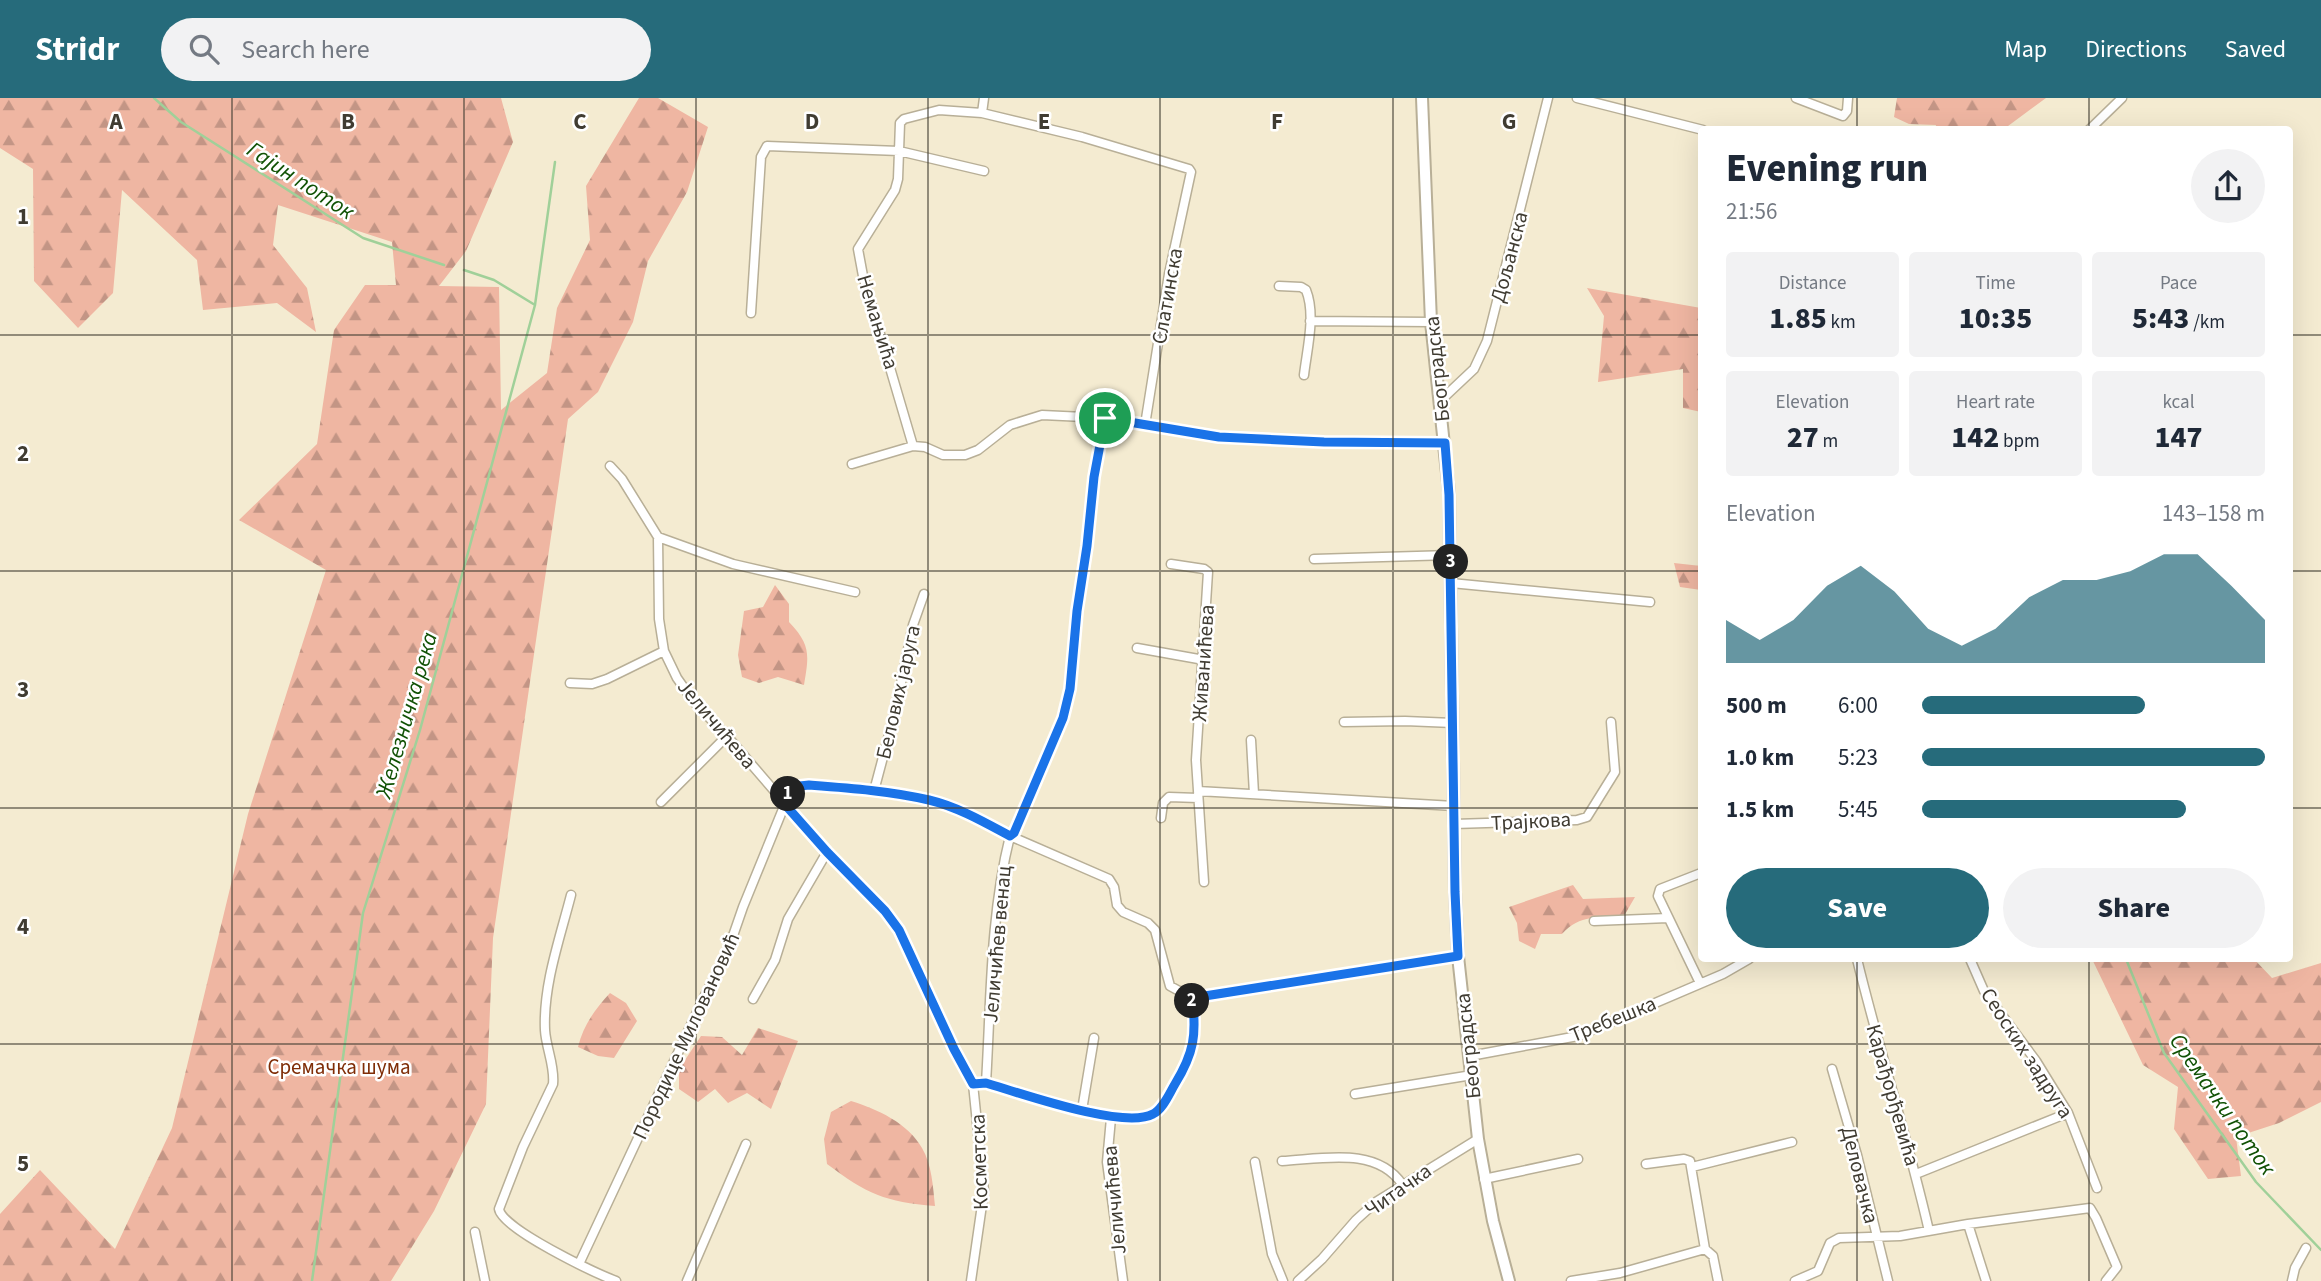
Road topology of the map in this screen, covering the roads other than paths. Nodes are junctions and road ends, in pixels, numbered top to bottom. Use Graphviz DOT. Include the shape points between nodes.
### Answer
graph roads {
  1 [pos="984,98"];
  2 [pos="1422,98"];
  3 [pos="1548,98"];
  4 [pos="1577,98"];
  5 [pos="1796,98"];
  6 [pos="1848,98"];
  7 [pos="2122,98"];
  8 [pos="982,113"];
  9 [pos="2093,126"];
  10 [pos="1698,129"];
  11 [pos="899,150"];
  12 [pos="985,171"];
  13 [pos="1279,286"];
  14 [pos="751,313"];
  15 [pos="1310,320"];
  16 [pos="1431,322"];
  17 [pos="1304,375"];
  18 [pos="1440,401"];
  19 [pos="1105,418"];
  20 [pos="1145,425"];
  21 [pos="1445,443"];
  22 [pos="914,446"];
  23 [pos="852,464"];
  24 [pos="610,466"];
  25 [pos="658,537"];
  26 [pos="1451,555"];
  27 [pos="1314,559"];
  28 [pos="1171,564"];
  29 [pos="1451,583"];
  30 [pos="855,592"];
  31 [pos="924,594"];
  32 [pos="1650,602"];
  33 [pos="1137,648"];
  34 [pos="664,651"];
  35 [pos="1203,660"];
  36 [pos="570,683"];
  37 [pos="1344,722"];
  38 [pos="1611,722"];
  39 [pos="1453,723"];
  40 [pos="727,736"];
  41 [pos="1251,740"];
  42 [pos="874,791"];
  43 [pos="1198,794"];
  44 [pos="1254,794"];
  45 [pos="661,802"];
  46 [pos="783,802"];
  47 [pos="1454,806"];
  48 [pos="1161,818"];
  49 [pos="1454,824"];
  50 [pos="1010,836"];
  51 [pos="827,852"];
  52 [pos="1698,874"];
  53 [pos="1204,883"];
  54 [pos="571,895"];
  55 [pos="1668,918"];
  56 [pos="1594,921"];
  57 [pos="1458,956"];
  58 [pos="1743,962"];
  59 [pos="1858,962"];
  60 [pos="1971,962"];
  61 [pos="1700,983"];
  62 [pos="1192,998"];
  63 [pos="752,999"];
  64 [pos="1094,1038"];
  65 [pos="1470,1056"];
  66 [pos="1832,1069"];
  67 [pos="1472,1075"];
  68 [pos="986,1083"];
  69 [pos="973,1084"];
  70 [pos="1354,1094"];
  71 [pos="1082,1110"];
  72 [pos="2068,1113"];
  73 [pos="1111,1118"];
  74 [pos="1478,1139"];
  75 [pos="1792,1142"];
  76 [pos="746,1144"];
  77 [pos="1578,1159"];
  78 [pos="1282,1161"];
  79 [pos="1255,1162"];
  80 [pos="1646,1164"];
  81 [pos="1692,1167"];
  82 [pos="1916,1174"];
  83 [pos="1484,1179"];
  84 [pos="1402,1184"];
  85 [pos="2096,1188"];
  86 [pos="1968,1224"];
  87 [pos="1929,1231"];
  88 [pos="475,1232"];
  89 [pos="1876,1236"];
  90 [pos="2306,1248"];
  91 [pos="1705,1249"];
  92 [pos="579,1264"];
  93 [pos="604,1279"];
  94 [pos="485,1281"];
  95 [pos="615,1281"];
  96 [pos="687,1281"];
  97 [pos="971,1281"];
  98 [pos="1123,1281"];
  99 [pos="1283,1281"];
  100 [pos="1298,1281"];
  101 [pos="1509,1281"];
  102 [pos="1571,1281"];
  103 [pos="1718,1281"];
  104 [pos="1796,1281"];
  105 [pos="1888,1281"];
  106 [pos="1986,1281"];
  107 [pos="2106,1281"];
  108 [pos="2292,1281"];
  1 -- 8 [label="street"];
  2 -- 16 [label="main road, Београдска"];
  3 -- 18 [label="street, Дољанска" via="1487,341 1474,369"];
  4 -- 10 [label="street"];
  5 -- 6 [label="street" via="1838,116 1845,114"];
  7 -- 9 [label="street"];
  8 -- 11 [label="street, Немањића" via="939,110 904,119"];
  8 -- 20 [label="street, Слатинска" via="1082,137 1191,172"];
  11 -- 12 [label="street"];
  11 -- 14 [label="street" via="767,146 761,157"];
  11 -- 22 [label="street, Немањића" via="895,190 858,249 858,257"];
  13 -- 15 [label="street" via="1306,290"];
  15 -- 16 [label="street"];
  15 -- 17 [label="street"];
  16 -- 18 [label="main road, Београдска"];
  18 -- 21 [label="main road, Београдска"];
  19 -- 20 [label="street"];
  19 -- 22 [label="street" via="1031,418 1010,425 965,455 943,455"];
  19 -- 50 [label="street" via="1070,689 1047,759"];
  20 -- 21 [label="street" via="1219,437"];
  21 -- 26 [label="main road, Београдска"];
  22 -- 23 [label="street"];
  24 -- 25 [label="street"];
  25 -- 30 [label="street" via="733,564"];
  25 -- 34 [label="street, Јеличићева"];
  26 -- 27 [label="street"];
  26 -- 29 [label="main road, Београдска"];
  28 -- 35 [label="street, Живанићева" via="1208,572"];
  29 -- 32 [label="street"];
  29 -- 39 [label="main road, Београдска"];
  31 -- 42 [label="street, Белових јаруга" via="912,625"];
  33 -- 35 [label="street"];
  34 -- 36 [label="street" via="592,684"];
  34 -- 40 [label="street, Јеличићева" via="694,702"];
  35 -- 43 [label="street, Живанићева"];
  37 -- 39 [label="street"];
  38 -- 49 [label="street, Трајкова" via="1615,772 1587,817"];
  39 -- 47 [label="main road, Београдска"];
  40 -- 45 [label="street"];
  40 -- 46 [label="street, Јеличићева"];
  41 -- 44 [label="street"];
  42 -- 46 [label="street" via="800,786"];
  42 -- 50 [label="street" via="930,800"];
  43 -- 44 [label="street"];
  43 -- 48 [label="street" via="1169,797"];
  43 -- 53 [label="street, Живанићева"];
  44 -- 47 [label="street"];
  46 -- 51 [label="street, Јеличићева"];
  46 -- 92 [label="street, Породице Миловановић" via="726,956"];
  47 -- 49 [label="main road, Београдска"];
  49 -- 57 [label="main road, Београдска"];
  50 -- 62 [label="street, Јеличићев венац" via="1109,879 1123,912 1155,930 1170,986"];
  50 -- 68 [label="street, Јеличићев венац" via="996,910"];
  51 -- 63 [label="street" via="788,919 775,960"];
  51 -- 69 [label="street, Јеличићева" via="899,930"];
  52 -- 55 [label="street" via="1660,890 1658,896"];
  54 -- 92 [label="street" via="547,1000 545,1031 553,1084 501,1200 500,1214"];
  55 -- 56 [label="street"];
  55 -- 61 [label="street"];
  57 -- 62 [label="street"];
  57 -- 65 [label="main road, Београдска"];
  58 -- 61 [label="street, Требешка"];
  59 -- 82 [label="street, Карађорђевића"];
  60 -- 72 [label="street, Сеоских задруга" via="1984,991"];
  61 -- 65 [label="street, Требешка" via="1578,1036"];
  62 -- 73 [label="street" via="1192,1052 1159,1109 1145,1117"];
  64 -- 71 [label="street"];
  65 -- 67 [label="main road, Београдска"];
  66 -- 89 [label="street, Деловачка"];
  67 -- 70 [label="street"];
  67 -- 74 [label="main road, Београдска"];
  68 -- 69 [label="street, Јеличићева"];
  68 -- 71 [label="street, Јеличићева"];
  69 -- 97 [label="street, Косметска" via="984,1191"];
  71 -- 73 [label="street, Јеличићева"];
  72 -- 82 [label="street"];
  72 -- 85 [label="street, Сеоских задруга"];
  73 -- 98 [label="street, Јеличићева" via="1107,1162"];
  74 -- 83 [label="main road, Београдска"];
  74 -- 84 [label="street, Читачка"];
  75 -- 81 [label="street"];
  76 -- 96 [label="street"];
  77 -- 83 [label="street"];
  78 -- 84 [label="street" via="1370,1160 1392,1171"];
  79 -- 99 [label="street" via="1272,1254"];
  80 -- 81 [label="street" via="1686,1159"];
  81 -- 91 [label="street"];
  82 -- 87 [label="street, Карађорђевића"];
  83 -- 101 [label="main road, Београдска"];
  84 -- 100 [label="street, Читачка" via="1366,1210"];
  86 -- 87 [label="street"];
  86 -- 106 [label="street"];
  86 -- 107 [label="street" via="2090,1208 2117,1267"];
  87 -- 89 [label="street"];
  88 -- 94 [label="street"];
  89 -- 104 [label="street" via="1833,1240 1818,1271"];
  89 -- 105 [label="street, Деловачка"];
  90 -- 108 [label="street"];
  91 -- 102 [label="street" via="1620,1273"];
  91 -- 103 [label="street" via="1713,1256"];
  92 -- 93 [label="street"];
  93 -- 95 [label="street"];
}
